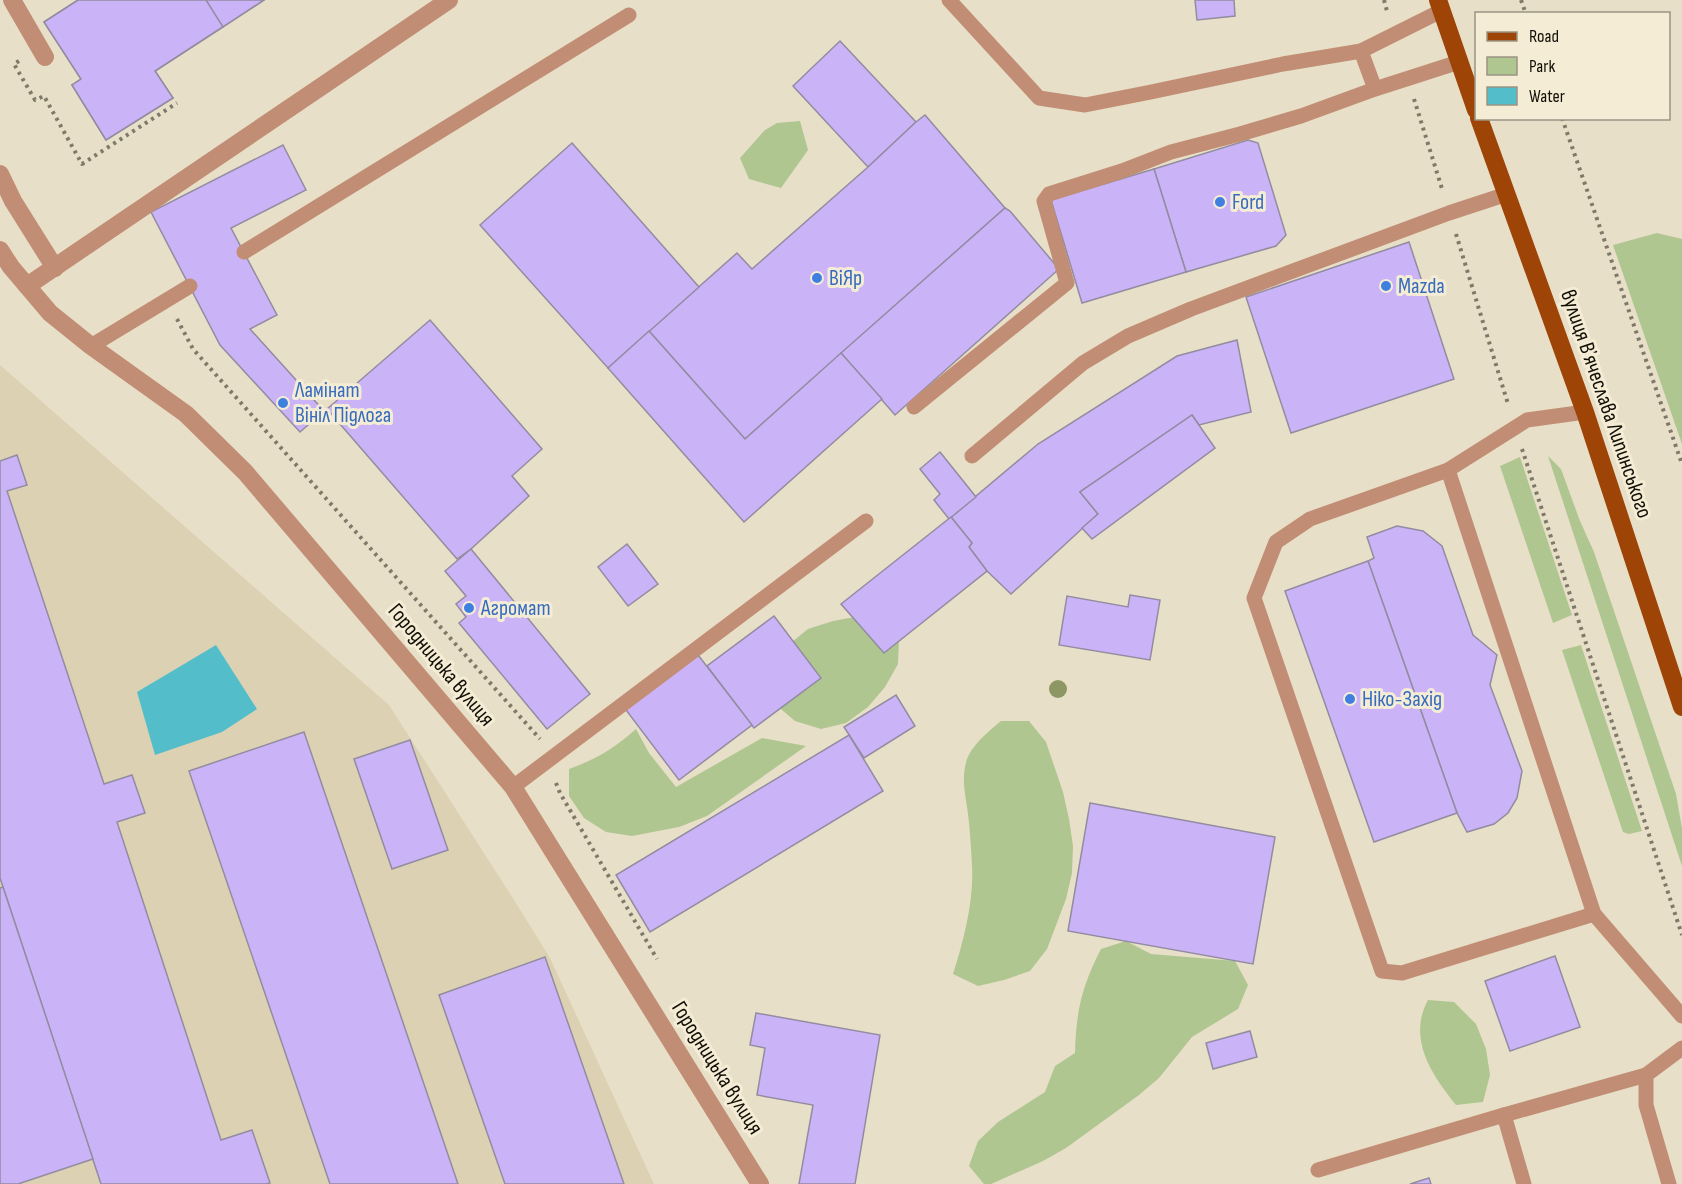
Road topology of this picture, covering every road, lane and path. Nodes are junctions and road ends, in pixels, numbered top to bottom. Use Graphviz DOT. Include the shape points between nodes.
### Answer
graph roads {
  1 [pos="12,0"];
  2 [pos="449,0"];
  3 [pos="949,0"];
  4 [pos="1439,5"];
  5 [pos="629,15"];
  6 [pos="1361,51"];
  7 [pos="45,57"];
  8 [pos="24,58"];
  9 [pos="1459,62"];
  10 [pos="1375,89"];
  11 [pos="177,103"];
  12 [pos="1475,107"];
  13 [pos="1480,120"];
  14 [pos="1563,120"];
  15 [pos="1422,124"];
  16 [pos="0,174"];
  17 [pos="1507,194"];
  18 [pos="1449,213"];
  19 [pos="0,250"];
  20 [pos="244,252"];
  21 [pos="55,268"];
  22 [pos="27,286"];
  23 [pos="190,286"];
  24 [pos="166,300"];
  25 [pos="91,346"];
  26 [pos="914,407"];
  27 [pos="1585,412"];
  28 [pos="1516,428"];
  29 [pos="972,456"];
  30 [pos="1682,464"];
  31 [pos="1448,470"];
  32 [pos="866,521"];
  33 [pos="1682,706"];
  34 [pos="547,762"];
  35 [pos="513,787"];
  36 [pos="1594,914"];
  37 [pos="1682,935"];
  38 [pos="657,959"];
  39 [pos="1682,1016"];
  40 [pos="1682,1048"];
  41 [pos="1646,1076"];
  42 [pos="1504,1115"];
  43 [pos="1318,1170"];
  44 [pos="760,1184"];
  45 [pos="1524,1184"];
  46 [pos="1669,1184"];
  1 -- 7 [label="street"];
  2 -- 21 [label="street"];
  3 -- 6 [label="lane" via="1039,98 1084,105"];
  4 -- 6 [label="lane"];
  4 -- 9 [label="main road"];
  5 -- 20 [label="lane"];
  6 -- 10 [label="lane"];
  8 -- 11 [label="path" via="14,64 35,100 44,96 82,164"];
  9 -- 10 [label="lane"];
  9 -- 12 [label="main road"];
  10 -- 26 [label="lane" via="1301,116 1171,152 1049,194 1044,201 1067,283"];
  13 -- 17 [label="main road, вулиця Вʼячеслава Липинського"];
  14 -- 30 [label="path"];
  15 -- 18 [label="path"];
  16 -- 21 [label="street"];
  17 -- 18 [label="lane"];
  17 -- 27 [label="main road, вулиця Вʼячеслава Липинського"];
  18 -- 28 [label="path"];
  18 -- 29 [label="lane" via="1128,336 1083,363"];
  19 -- 22 [label="street, Городницька вулиця"];
  21 -- 22 [label="street"];
  22 -- 25 [label="street, Городницька вулиця" via="50,313"];
  23 -- 24 [label="lane"];
  24 -- 25 [label="lane"];
  24 -- 34 [label="path" via="193,349 540,738"];
  25 -- 35 [label="street, Городницька вулиця" via="186,414 245,472"];
  27 -- 28 [label="lane" via="1527,420"];
  27 -- 33 [label="main road, вулиця Вʼячеслава Липинського"];
  28 -- 31 [label="lane"];
  28 -- 37 [label="path"];
  31 -- 36 [label="lane"];
  31 -- 36 [label="lane" via="1310,519 1276,542 1254,598 1382,971 1402,973"];
  32 -- 34 [label="lane"];
  34 -- 35 [label="lane"];
  34 -- 38 [label="path" via="560,794"];
  35 -- 44 [label="street, Городницька вулиця"];
  36 -- 39 [label="lane"];
  40 -- 41 [label="lane"];
  41 -- 42 [label="lane"];
  41 -- 46 [label="lane" via="1646,1105"];
  42 -- 43 [label="lane"];
  42 -- 45 [label="lane"];
}
